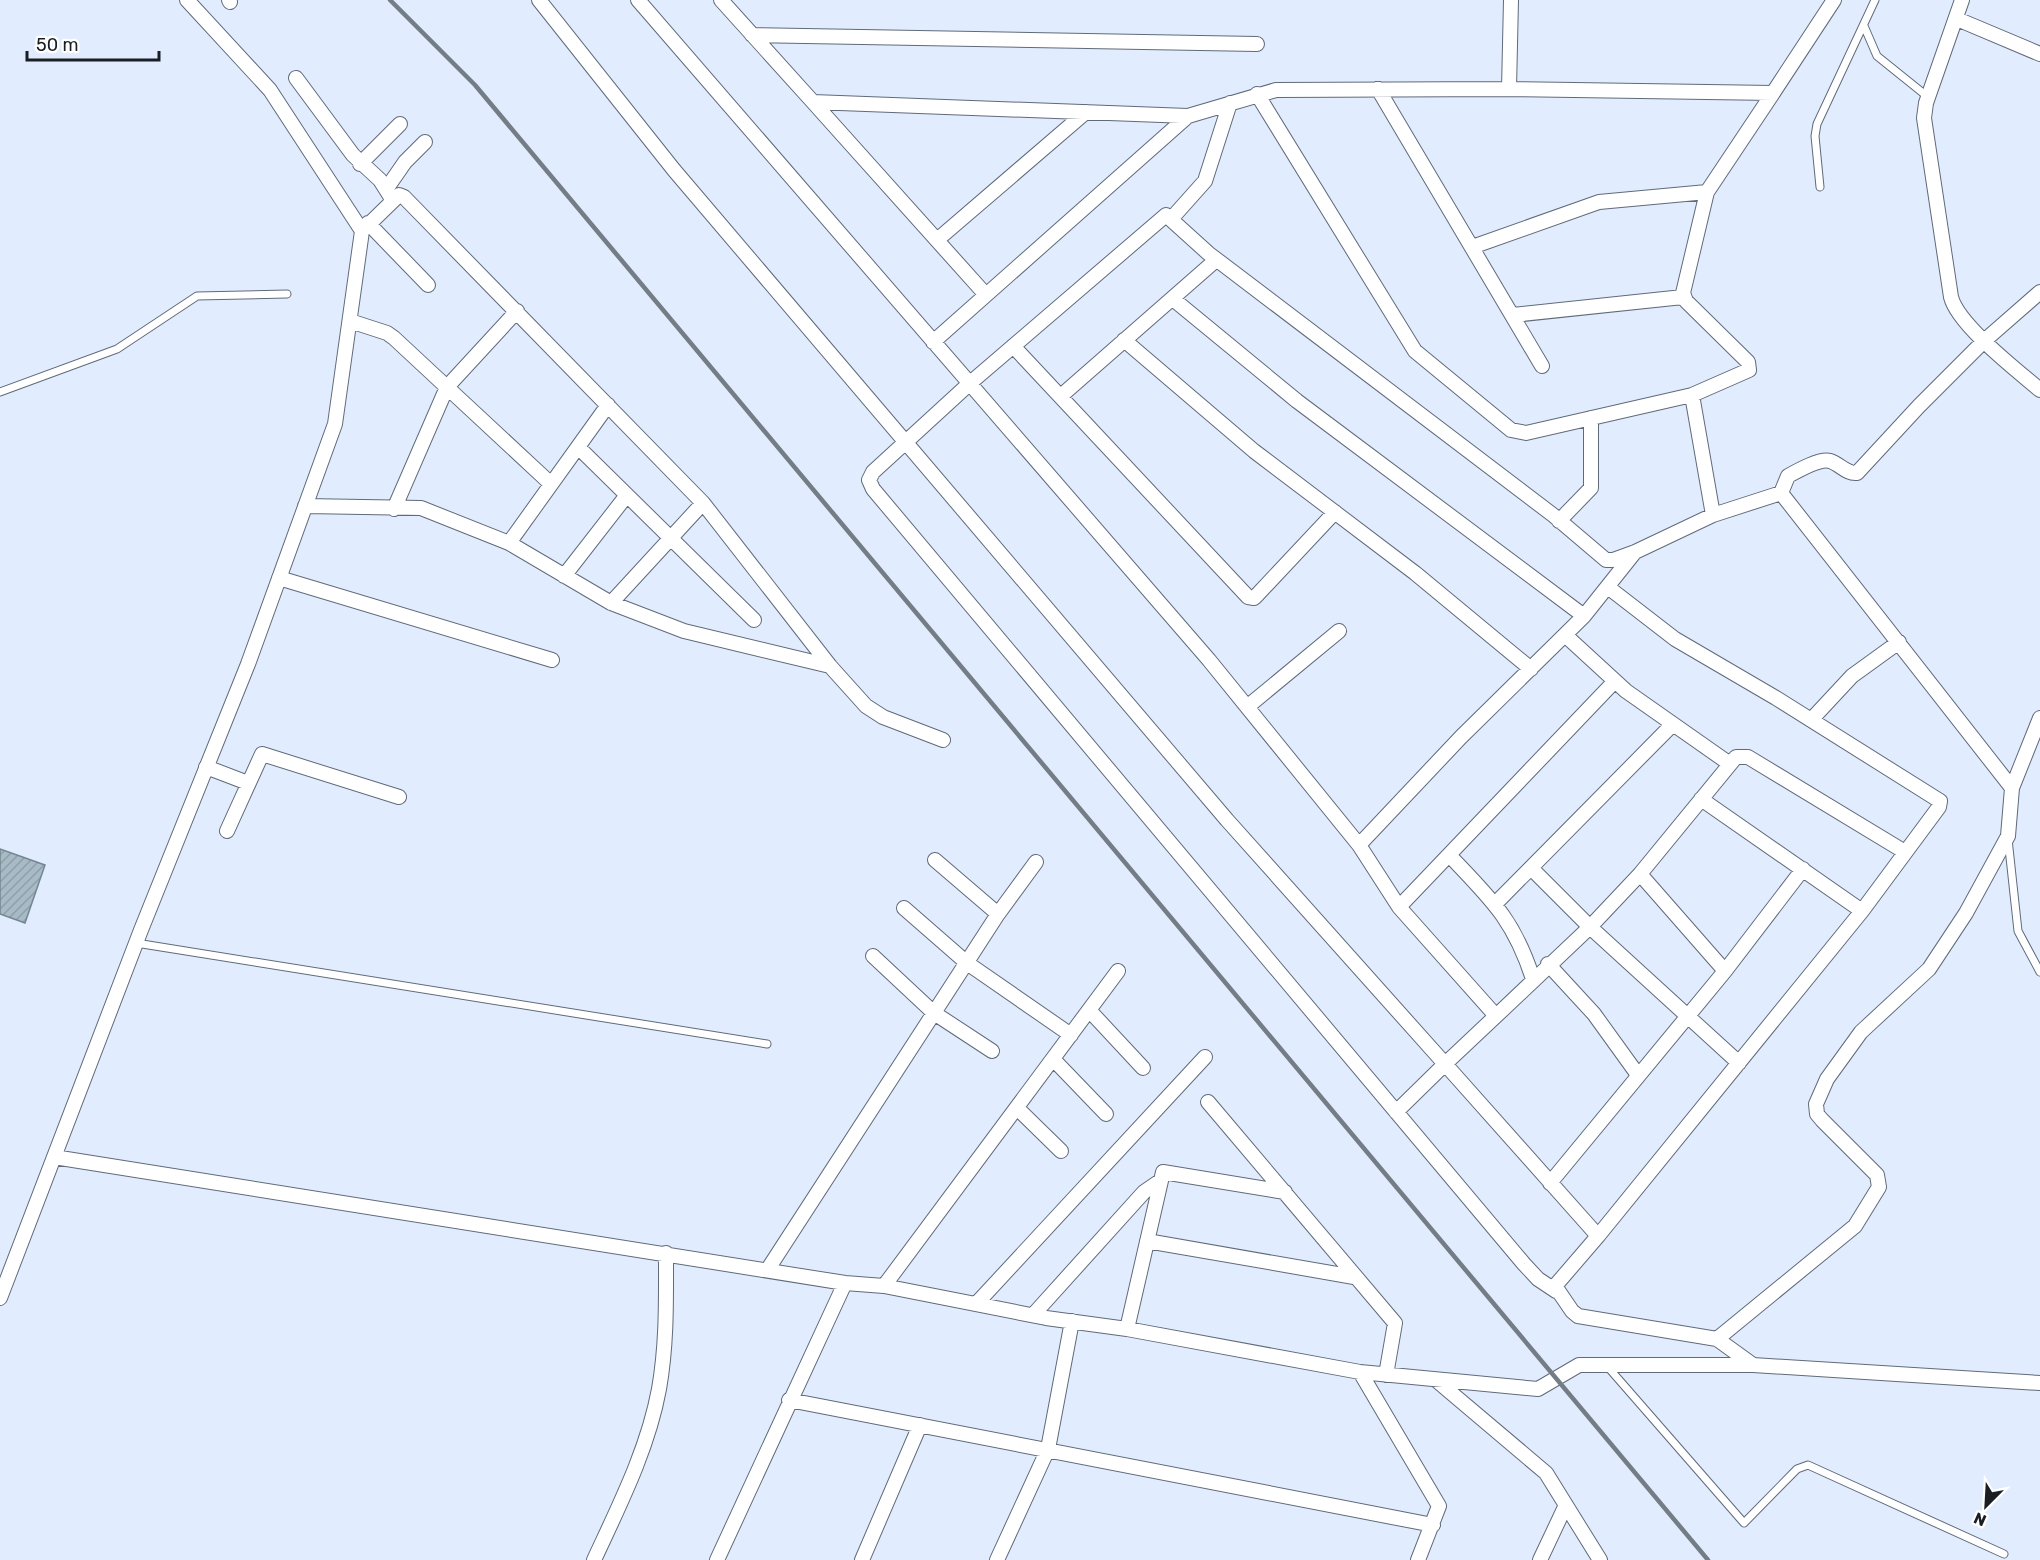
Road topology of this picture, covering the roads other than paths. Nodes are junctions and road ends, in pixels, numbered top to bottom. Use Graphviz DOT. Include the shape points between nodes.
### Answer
graph roads {
  1 [pos="188,0"];
  2 [pos="539,0"];
  3 [pos="638,0"];
  4 [pos="721,0"];
  5 [pos="1511,0"];
  6 [pos="1834,0"];
  7 [pos="1875,0"];
  8 [pos="1962,0"];
  9 [pos="1957,19"];
  10 [pos="1864,26"];
  11 [pos="752,35"];
  12 [pos="1257,44"];
  13 [pos="2040,54"];
  14 [pos="296,78"];
  15 [pos="1378,89"];
  16 [pos="1509,89"];
  17 [pos="1773,93"];
  18 [pos="1257,94"];
  19 [pos="1928,97"];
  20 [pos="813,102"];
  21 [pos="1230,103"];
  22 [pos="1086,112"];
  23 [pos="1188,116"];
  24 [pos="400,124"];
  25 [pos="425,142"];
  26 [pos="360,164"];
  27 [pos="1820,187"];
  28 [pos="1707,192"];
  29 [pos="390,193"];
  30 [pos="1172,218"];
  31 [pos="365,227"];
  32 [pos="937,240"];
  33 [pos="1472,247"];
  34 [pos="1216,260"];
  35 [pos="428,285"];
  36 [pos="287,294"];
  37 [pos="986,295"];
  38 [pos="1683,297"];
  39 [pos="2038,298"];
  40 [pos="1173,299"];
  41 [pos="517,311"];
  42 [pos="1513,315"];
  43 [pos="350,321"];
  44 [pos="1124,340"];
  45 [pos="1984,341"];
  46 [pos="933,342"];
  47 [pos="1013,346"];
  48 [pos="1542,366"];
  49 [pos="969,384"];
  50 [pos="447,387"];
  51 [pos="2040,390"];
  52 [pos="0,392"];
  53 [pos="1692,394"];
  54 [pos="1062,395"];
  55 [pos="608,405"];
  56 [pos="1591,418"];
  57 [pos="905,440"];
  58 [pos="578,447"];
  59 [pos="551,484"];
  60 [pos="1781,493"];
  61 [pos="627,495"];
  62 [pos="703,503"];
  63 [pos="305,506"];
  64 [pos="394,509"];
  65 [pos="1335,512"];
  66 [pos="1713,515"];
  67 [pos="1559,520"];
  68 [pos="671,538"];
  69 [pos="509,543"];
  70 [pos="1635,552"];
  71 [pos="564,576"];
  72 [pos="279,578"];
  73 [pos="1609,588"];
  74 [pos="611,603"];
  75 [pos="1584,616"];
  76 [pos="754,620"];
  77 [pos="1339,631"];
  78 [pos="1565,635"];
  79 [pos="1899,642"];
  80 [pos="552,660"];
  81 [pos="830,666"];
  82 [pos="1531,669"];
  83 [pos="1614,682"];
  84 [pos="1247,707"];
  85 [pos="2040,718"];
  86 [pos="1811,720"];
  87 [pos="1673,724"];
  88 [pos="943,740"];
  89 [pos="1730,764"];
  90 [pos="206,766"];
  91 [pos="248,783"];
  92 [pos="2012,788"];
  93 [pos="399,797"];
  94 [pos="1701,799"];
  95 [pos="227,831"];
  96 [pos="2008,836"];
  97 [pos="1359,845"];
  98 [pos="1905,852"];
  99 [pos="1450,856"];
  100 [pos="935,860"];
  101 [pos="1036,862"];
  102 [pos="1531,868"];
  103 [pos="1803,869"];
  104 [pos="1640,874"];
  105 [pos="1495,904"];
  106 [pos="1399,907"];
  107 [pos="904,909"];
  108 [pos="1862,911"];
  109 [pos="998,914"];
  110 [pos="1590,927"];
  111 [pos="136,943"];
  112 [pos="873,956"];
  113 [pos="967,963"];
  114 [pos="1548,964"];
  115 [pos="1118,971"];
  116 [pos="1725,971"];
  117 [pos="2040,972"];
  118 [pos="1533,980"];
  119 [pos="1089,1010"];
  120 [pos="934,1012"];
  121 [pos="1496,1016"];
  122 [pos="1687,1016"];
  123 [pos="1071,1035"];
  124 [pos="767,1044"];
  125 [pos="992,1051"];
  126 [pos="1205,1057"];
  127 [pos="1053,1059"];
  128 [pos="1739,1063"];
  129 [pos="1445,1064"];
  130 [pos="1143,1068"];
  131 [pos="1638,1075"];
  132 [pos="1208,1102"];
  133 [pos="1017,1108"];
  134 [pos="1396,1112"];
  135 [pos="1106,1114"];
  136 [pos="1061,1151"];
  137 [pos="54,1157"];
  138 [pos="1160,1181"];
  139 [pos="1551,1183"];
  140 [pos="1285,1192"];
  141 [pos="1598,1236"];
  142 [pos="1147,1241"];
  143 [pos="666,1253"];
  144 [pos="768,1269"];
  145 [pos="1354,1277"];
  146 [pos="845,1283"];
  147 [pos="884,1286"];
  148 [pos="1556,1291"];
  149 [pos="0,1298"];
  150 [pos="978,1303"];
  151 [pos="1033,1315"];
  152 [pos="1072,1321"];
  153 [pos="1127,1329"];
  154 [pos="1717,1339"];
  155 [pos="1606,1365"];
  156 [pos="1753,1365"];
  157 [pos="1360,1372"];
  158 [pos="1386,1375"];
  159 [pos="1436,1380"];
  160 [pos="2040,1383"];
  161 [pos="789,1400"];
  162 [pos="920,1425"];
  163 [pos="1048,1449"];
  164 [pos="1565,1507"];
  165 [pos="1433,1525"];
  166 [pos="2004,1554"];
  167 [pos="594,1560"];
  168 [pos="717,1560"];
  169 [pos="862,1560"];
  170 [pos="998,1560"];
  171 [pos="1418,1560"];
  172 [pos="1540,1560"];
  173 [pos="1600,1560"];
  1 -- 31 [label="street" via="270,90"];
  2 -- 57 [label="street" via="674,170"];
  3 -- 46 [label="street"];
  4 -- 11 [label="street"];
  5 -- 16 [label="street"];
  6 -- 17 [label="street"];
  7 -- 10 [label="lane"];
  8 -- 9 [label="street"];
  9 -- 13 [label="street"];
  9 -- 19 [label="street"];
  10 -- 19 [label="lane" via="1877,56"];
  10 -- 27 [label="lane" via="1815,130"];
  11 -- 12 [label="street"];
  11 -- 20 [label="street"];
  14 -- 26 [label="street"];
  15 -- 16 [label="street"];
  15 -- 18 [label="street" via="1276,90"];
  15 -- 33 [label="street"];
  16 -- 17 [label="street"];
  17 -- 28 [label="street"];
  18 -- 21 [label="street"];
  18 -- 56 [label="street" via="1415,351 1518,433"];
  19 -- 45 [label="street" via="1924,118 1951,297"];
  20 -- 22 [label="street"];
  20 -- 32 [label="street"];
  21 -- 23 [label="street"];
  21 -- 30 [label="street" via="1204,181"];
  22 -- 23 [label="street"];
  22 -- 32 [label="street"];
  23 -- 37 [label="street"];
  24 -- 26 [label="street"];
  25 -- 29 [label="street" via="405,162"];
  26 -- 29 [label="street"];
  28 -- 33 [label="street" via="1599,202"];
  28 -- 38 [label="street"];
  29 -- 31 [label="street"];
  29 -- 41 [label="street" via="404,196"];
  30 -- 34 [label="street"];
  30 -- 47 [label="street" via="1161,217"];
  31 -- 35 [label="street"];
  31 -- 43 [label="street"];
  32 -- 37 [label="street"];
  33 -- 42 [label="street"];
  34 -- 40 [label="street"];
  34 -- 67 [label="street"];
  36 -- 52 [label="lane" via="197,296 117,349"];
  37 -- 46 [label="street"];
  38 -- 42 [label="street"];
  38 -- 53 [label="street" via="1750,366 1746,374"];
  39 -- 45 [label="street"];
  40 -- 44 [label="street"];
  40 -- 75 [label="street" via="1297,401"];
  41 -- 50 [label="street"];
  41 -- 55 [label="street"];
  42 -- 48 [label="street"];
  43 -- 50 [label="street" via="387,333"];
  43 -- 63 [label="street" via="335,424"];
  44 -- 54 [label="street"];
  44 -- 65 [label="street" via="1254,451"];
  45 -- 51 [label="street"];
  45 -- 60 [label="street" via="1857,473 1825,460 1788,476"];
  46 -- 49 [label="street"];
  47 -- 49 [label="street"];
  47 -- 54 [label="street"];
  49 -- 57 [label="street"];
  49 -- 84 [label="street"];
  50 -- 59 [label="street"];
  50 -- 64 [label="street"];
  53 -- 56 [label="street"];
  53 -- 66 [label="street"];
  54 -- 65 [label="street" via="1248,597 1254,598"];
  55 -- 58 [label="street"];
  55 -- 62 [label="street"];
  56 -- 67 [label="street" via="1592,488"];
  57 -- 129 [label="street" via="1227,820"];
  57 -- 134 [label="street" via="873,472 869,480 873,489"];
  58 -- 59 [label="street"];
  58 -- 61 [label="street"];
  59 -- 69 [label="street"];
  60 -- 66 [label="street"];
  60 -- 79 [label="street"];
  61 -- 68 [label="street"];
  61 -- 71 [label="street"];
  62 -- 68 [label="street"];
  62 -- 81 [label="street"];
  63 -- 64 [label="street"];
  63 -- 72 [label="street"];
  64 -- 69 [label="street" via="421,508"];
  65 -- 82 [label="street"];
  66 -- 70 [label="street"];
  67 -- 70 [label="street" via="1606,560"];
  68 -- 74 [label="street"];
  68 -- 76 [label="street"];
  69 -- 71 [label="street"];
  70 -- 73 [label="street"];
  71 -- 74 [label="street"];
  72 -- 80 [label="street"];
  72 -- 90 [label="street"];
  73 -- 75 [label="street"];
  73 -- 86 [label="street" via="1675,639"];
  74 -- 81 [label="street" via="684,631"];
  75 -- 78 [label="street"];
  77 -- 84 [label="street"];
  78 -- 82 [label="street"];
  78 -- 83 [label="street"];
  79 -- 86 [label="street" via="1852,676"];
  79 -- 92 [label="street"];
  81 -- 88 [label="street" via="875,713"];
  82 -- 97 [label="street"];
  83 -- 87 [label="street"];
  83 -- 99 [label="street"];
  84 -- 97 [label="street"];
  85 -- 92 [label="street"];
  86 -- 98 [label="street" via="1940,801"];
  87 -- 89 [label="street"];
  87 -- 102 [label="street"];
  89 -- 94 [label="street"];
  89 -- 98 [label="street" via="1736,757 1748,756"];
  90 -- 91 [label="street"];
  90 -- 111 [label="street"];
  91 -- 93 [label="street" via="266,753"];
  91 -- 95 [label="street"];
  92 -- 96 [label="street"];
  94 -- 103 [label="street"];
  94 -- 104 [label="street"];
  96 -- 117 [label="lane" via="2018,931"];
  96 -- 154 [label="street" via="1966,913 1929,969 1861,1032 1824,1084 1816,1104 1817,1114 1880,1180 1864,1214 1839,1241"];
  97 -- 106 [label="street"];
  98 -- 108 [label="street"];
  99 -- 105 [label="street"];
  99 -- 106 [label="street"];
  100 -- 109 [label="street"];
  101 -- 109 [label="street"];
  102 -- 105 [label="street"];
  102 -- 110 [label="street"];
  103 -- 108 [label="street"];
  103 -- 116 [label="street"];
  104 -- 110 [label="street"];
  104 -- 116 [label="street"];
  105 -- 118 [label="street" via="1520,943"];
  106 -- 121 [label="street"];
  107 -- 113 [label="street"];
  108 -- 128 [label="street"];
  109 -- 113 [label="street"];
  110 -- 114 [label="street"];
  110 -- 122 [label="street"];
  111 -- 124 [label="lane"];
  111 -- 137 [label="street"];
  112 -- 120 [label="street"];
  113 -- 120 [label="street"];
  113 -- 123 [label="street"];
  114 -- 118 [label="street"];
  114 -- 131 [label="street" via="1594,1014"];
  115 -- 119 [label="street"];
  116 -- 122 [label="street"];
  118 -- 121 [label="street"];
  119 -- 123 [label="street"];
  119 -- 130 [label="street"];
  120 -- 125 [label="street"];
  120 -- 144 [label="street"];
  121 -- 129 [label="street"];
  122 -- 128 [label="street"];
  122 -- 131 [label="street"];
  123 -- 127 [label="street"];
  126 -- 150 [label="street"];
  127 -- 133 [label="street"];
  127 -- 135 [label="street"];
  128 -- 141 [label="street"];
  129 -- 134 [label="street"];
  129 -- 139 [label="street"];
  131 -- 139 [label="street"];
  132 -- 140 [label="street"];
  133 -- 136 [label="street"];
  133 -- 147 [label="street"];
  134 -- 148 [label="street" via="1524,1264"];
  137 -- 143 [label="street"];
  137 -- 149 [label="street"];
  138 -- 140 [label="street" via="1166,1170"];
  138 -- 142 [label="street"];
  138 -- 151 [label="street" via="1144,1191"];
  139 -- 141 [label="street"];
  140 -- 145 [label="street"];
  141 -- 148 [label="street" via="1557,1281"];
  142 -- 145 [label="street"];
  142 -- 153 [label="street"];
  143 -- 144 [label="street"];
  143 -- 167 [label="street" via="666,1341 659,1392 623,1498"];
  144 -- 146 [label="street"];
  145 -- 158 [label="street" via="1395,1323"];
  146 -- 147 [label="street"];
  146 -- 161 [label="street"];
  147 -- 150 [label="street"];
  148 -- 154 [label="street" via="1578,1316"];
  150 -- 151 [label="street"];
  151 -- 152 [label="street"];
  152 -- 153 [label="street"];
  152 -- 163 [label="street"];
  153 -- 157 [label="street"];
  154 -- 156 [label="street"];
  155 -- 156 [label="street"];
  155 -- 159 [label="street" via="1575,1366 1538,1389"];
  155 -- 166 [label="lane" via="1743,1523 1797,1468 1808,1465"];
  156 -- 160 [label="street"];
  157 -- 158 [label="street"];
  157 -- 165 [label="street" via="1439,1506"];
  158 -- 159 [label="street"];
  159 -- 164 [label="street" via="1540,1467"];
  161 -- 162 [label="street"];
  161 -- 168 [label="street"];
  162 -- 163 [label="street"];
  162 -- 169 [label="street"];
  163 -- 165 [label="street"];
  163 -- 170 [label="street"];
  164 -- 172 [label="street"];
  164 -- 173 [label="street"];
  165 -- 171 [label="street"];
}
